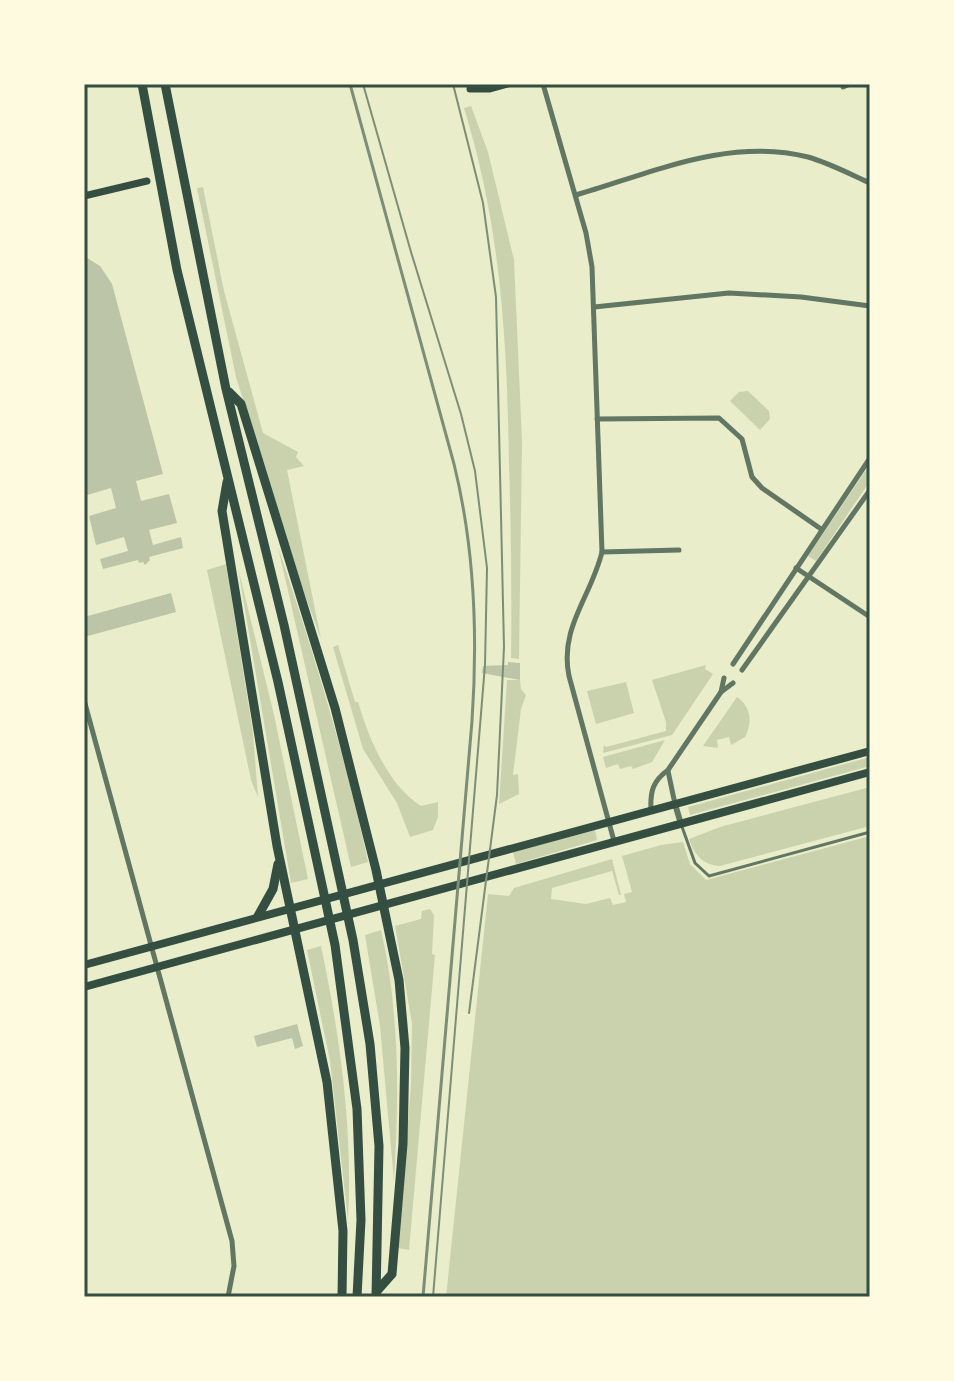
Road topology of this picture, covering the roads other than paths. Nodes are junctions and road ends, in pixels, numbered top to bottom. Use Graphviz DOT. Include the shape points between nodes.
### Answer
graph roads {
  1 [pos="142,84"];
  2 [pos="165,84"];
  3 [pos="477,84"];
  4 [pos="508,84"];
  5 [pos="543,84"];
  6 [pos="850,84"];
  7 [pos="843,87"];
  8 [pos="147,181"];
  9 [pos="870,183"];
  10 [pos="576,195"];
  11 [pos="84,196"];
  12 [pos="870,306"];
  13 [pos="594,307"];
  14 [pos="226,389"];
  15 [pos="597,419"];
  16 [pos="870,458"];
  17 [pos="228,478"];
  18 [pos="870,490"];
  19 [pos="821,529"];
  20 [pos="679,550"];
  21 [pos="602,552"];
  22 [pos="796,568"];
  23 [pos="808,577"];
  24 [pos="870,617"];
  25 [pos="742,650"];
  26 [pos="753,657"];
  27 [pos="733,664"];
  28 [pos="742,670"];
  29 [pos="724,678"];
  30 [pos="733,683"];
  31 [pos="721,692"];
  32 [pos="84,700"];
  33 [pos="870,751"];
  34 [pos="668,770"];
  35 [pos="870,772"];
  36 [pos="675,804"];
  37 [pos="651,810"];
  38 [pos="609,820"];
  39 [pos="681,824"];
  40 [pos="870,832"];
  41 [pos="615,842"];
  42 [pos="279,852"];
  43 [pos="379,883"];
  44 [pos="384,905"];
  45 [pos="291,907"];
  46 [pos="258,916"];
  47 [pos="296,928"];
  48 [pos="152,946"];
  49 [pos="84,965"];
  50 [pos="157,966"];
  51 [pos="84,987"];
  52 [pos="376,1294"];
  53 [pos="228,1297"];
  54 [pos="342,1297"];
  55 [pos="357,1297"];
  1 -- 17 [label="highway" via="177,270"];
  2 -- 14 [label="highway"];
  3 -- 4 [label="main road" via="470,89"];
  5 -- 10 [label="street"];
  6 -- 7 [label="street"];
  8 -- 11 [label="main road"];
  9 -- 10 [label="street" via="813,159 754,150 702,158"];
  10 -- 13 [label="street"];
  12 -- 13 [label="street" via="729,293"];
  13 -- 15 [label="street"];
  14 -- 43 [label="highway" via="241,404 288,551"];
  14 -- 52 [label="highway" via="353,940 379,1146"];
  15 -- 19 [label="street" via="719,418 742,439 752,477 762,488"];
  15 -- 21 [label="street"];
  16 -- 19 [label="street"];
  17 -- 42 [label="highway" via="222,511"];
  17 -- 55 [label="highway" via="335,945 357,1109"];
  18 -- 23 [label="street"];
  19 -- 22 [label="street"];
  20 -- 21 [label="street"];
  21 -- 38 [label="street" via="565,650"];
  22 -- 23 [label="street"];
  22 -- 25 [label="street"];
  23 -- 24 [label="street"];
  23 -- 26 [label="street"];
  25 -- 26 [label="street"];
  25 -- 27 [label="street"];
  26 -- 28 [label="street"];
  29 -- 31 [label="street"];
  30 -- 31 [label="street"];
  31 -- 34 [label="street"];
  32 -- 48 [label="street"];
  33 -- 36 [label="main road"];
  34 -- 36 [label="street"];
  34 -- 37 [label="street" via="654,783"];
  35 -- 39 [label="main road"];
  36 -- 37 [label="main road"];
  36 -- 39 [label="street"];
  37 -- 38 [label="main road"];
  38 -- 41 [label="street"];
  38 -- 43 [label="main road"];
  39 -- 40 [label="lane" via="695,863 709,876"];
  39 -- 41 [label="main road"];
  41 -- 44 [label="main road"];
  42 -- 45 [label="highway"];
  42 -- 46 [label="highway" via="275,884"];
  43 -- 44 [label="highway"];
  43 -- 45 [label="main road"];
  44 -- 47 [label="main road"];
  44 -- 52 [label="highway" via="404,1025 404,1100 392,1274"];
  45 -- 46 [label="main road"];
  45 -- 47 [label="highway"];
  46 -- 48 [label="main road"];
  47 -- 50 [label="main road"];
  47 -- 54 [label="highway" via="327,1082 342,1218"];
  48 -- 49 [label="main road"];
  48 -- 50 [label="street"];
  50 -- 51 [label="main road"];
  50 -- 53 [label="street" via="232,1241"];
}
